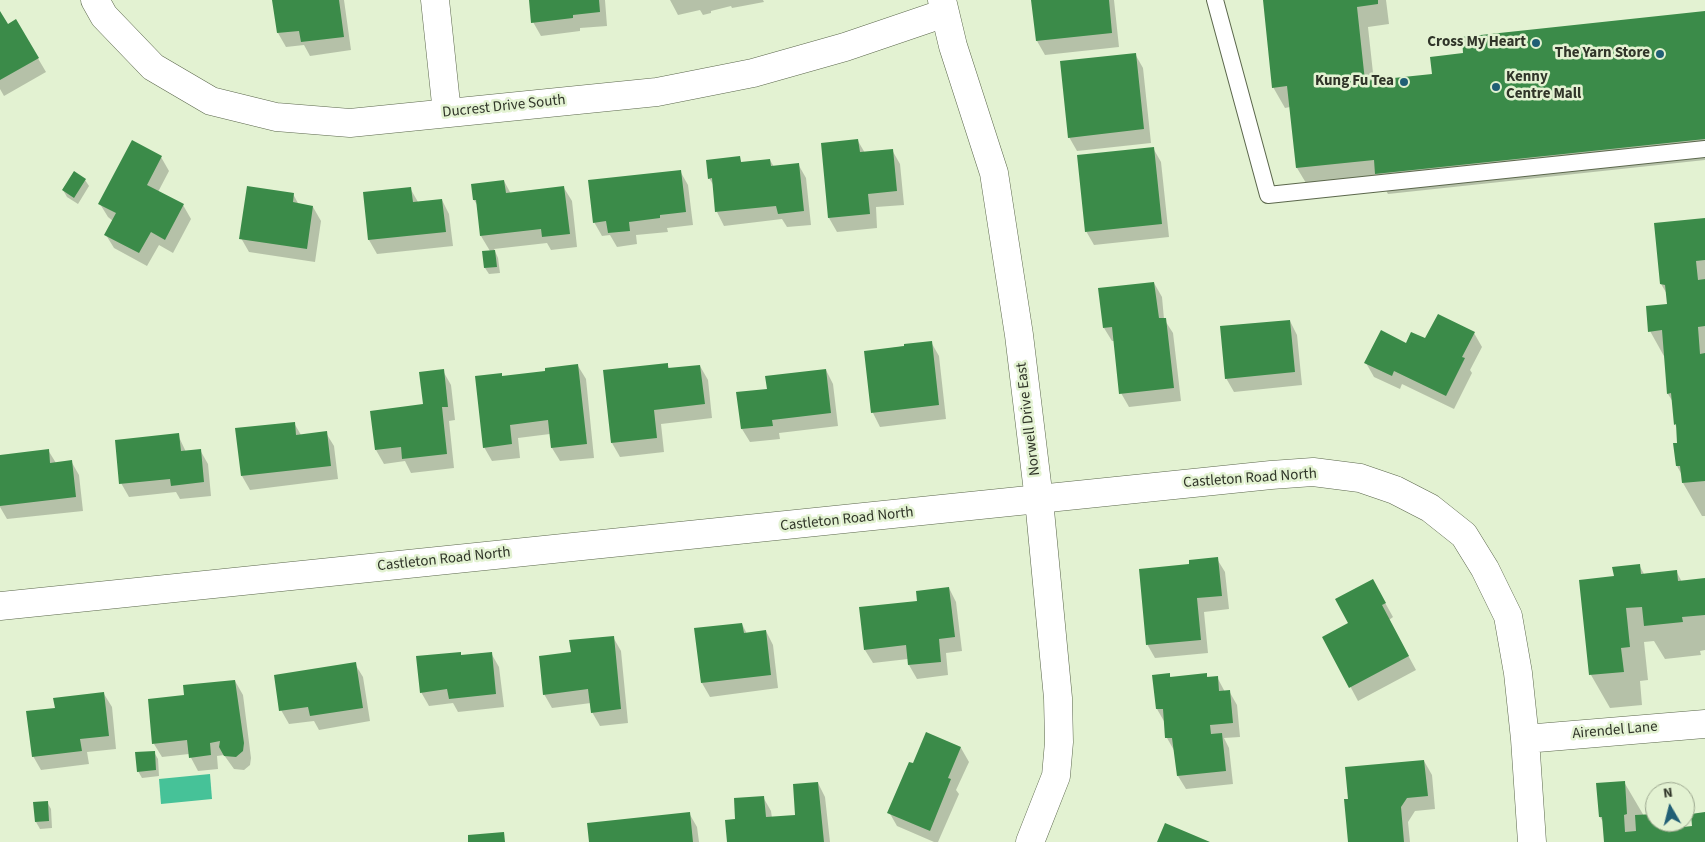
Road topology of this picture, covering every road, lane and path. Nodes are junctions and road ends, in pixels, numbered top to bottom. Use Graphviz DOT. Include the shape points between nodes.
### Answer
graph roads {
  1 [pos="95,0"];
  2 [pos="435,0"];
  3 [pos="1215,0"];
  4 [pos="944,6"];
  5 [pos="447,113"];
  6 [pos="1705,148"];
  7 [pos="1039,500"];
  8 [pos="0,606"];
  9 [pos="1705,724"];
  10 [pos="1525,739"];
  11 [pos="1030,842"];
  12 [pos="1532,842"];
  1 -- 5 [label="street, Ducrest Drive South" via="104,16 153,67 211,101 276,117 350,123"];
  2 -- 5 [label="street"];
  3 -- 6 [label="lane" via="1268,195"];
  4 -- 5 [label="street, Ducrest Drive South" via="845,47 753,73 657,92"];
  4 -- 7 [label="street, Norwell Drive East" via="953,46 994,173 1019,335"];
  7 -- 8 [label="street, Castleton Road North"];
  7 -- 10 [label="street, Castleton Road North" via="1313,472 1360,478 1395,490 1430,508 1464,535 1485,569 1508,616"];
  7 -- 11 [label="street, Norwell Drive East" via="1058,698 1059,742 1056,776"];
  9 -- 10 [label="street, Airendel Lane"];
  10 -- 12 [label="street, Castleton Road North"];
}
